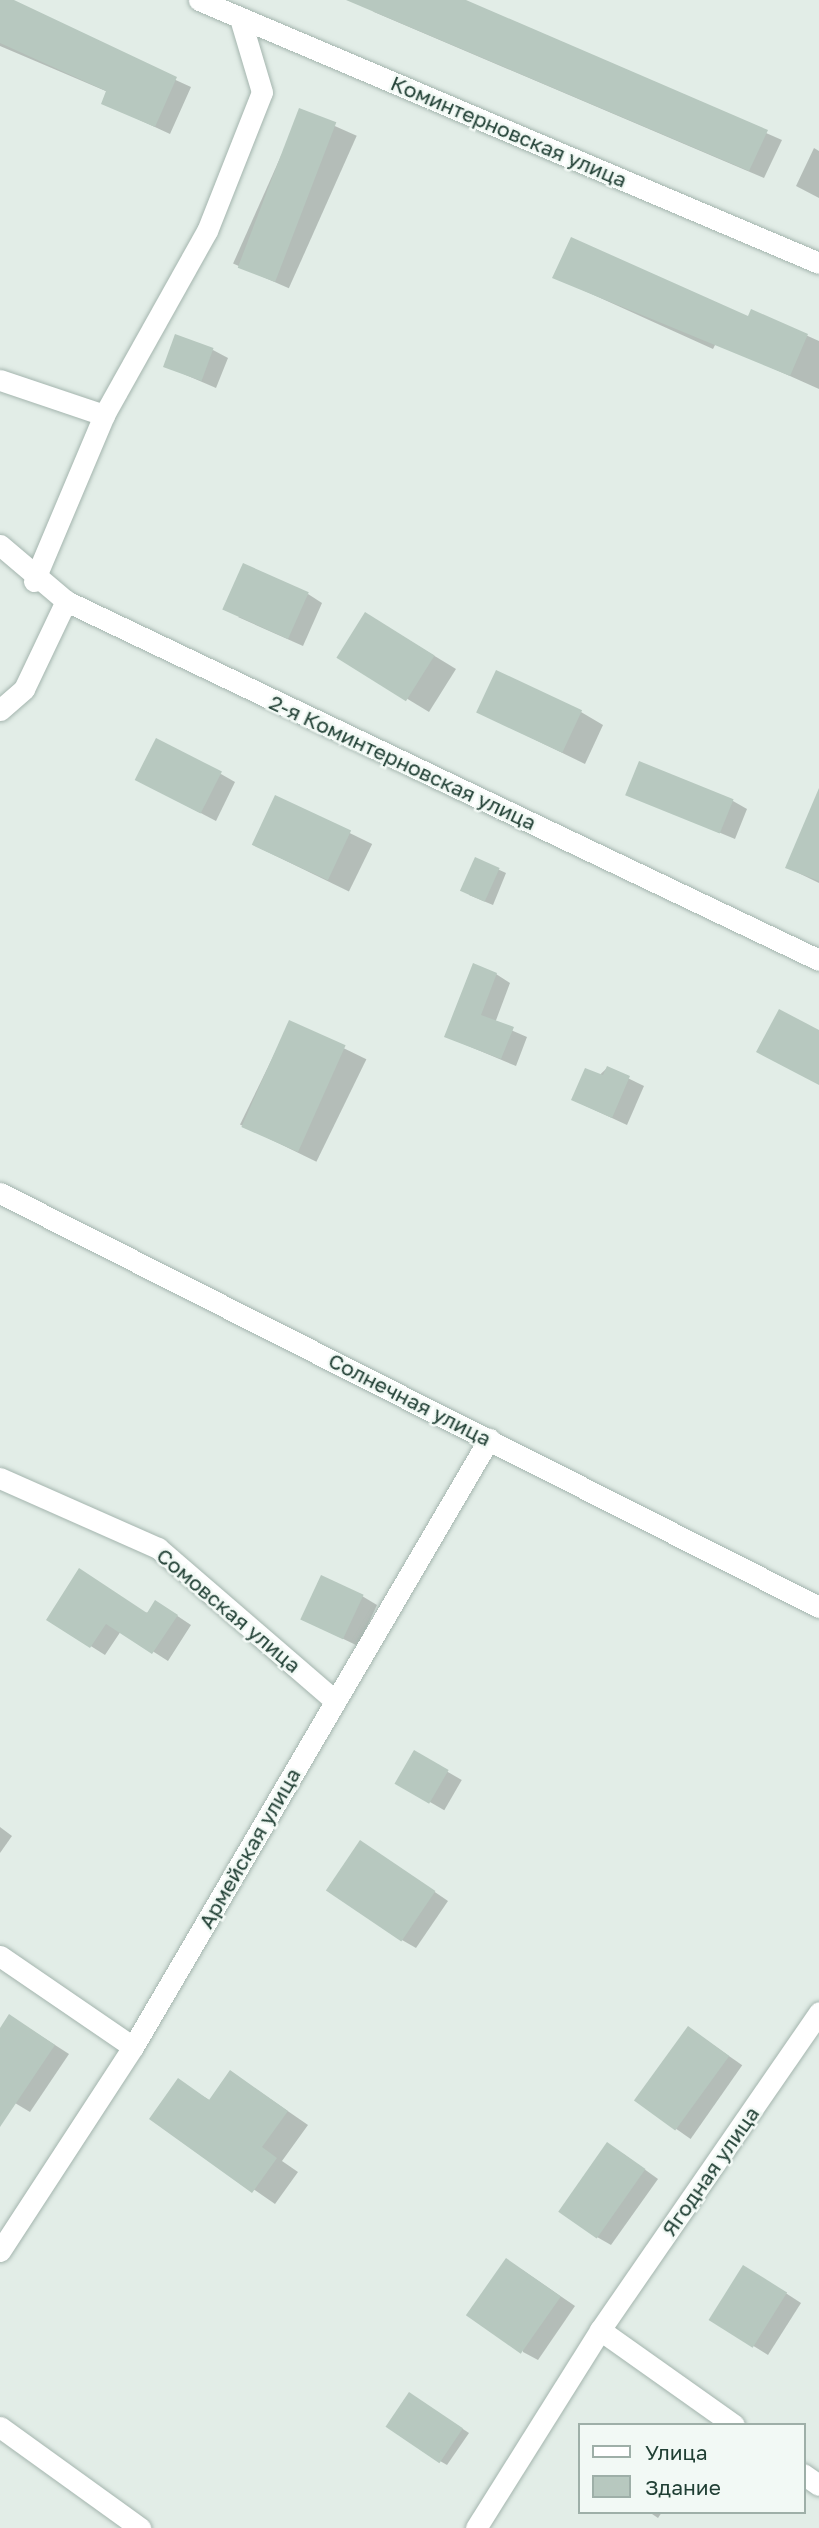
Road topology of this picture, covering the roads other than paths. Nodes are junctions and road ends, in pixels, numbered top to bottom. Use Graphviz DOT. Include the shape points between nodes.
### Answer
graph roads {
  1 [pos="199,0"];
  2 [pos="240,18"];
  3 [pos="819,263"];
  4 [pos="0,380"];
  5 [pos="104,415"];
  6 [pos="0,545"];
  7 [pos="34,581"];
  8 [pos="66,601"];
  9 [pos="0,710"];
  10 [pos="819,960"];
  11 [pos="0,1194"];
  12 [pos="489,1439"];
  13 [pos="0,1478"];
  14 [pos="819,1607"];
  15 [pos="335,1701"];
  16 [pos="0,1956"];
  17 [pos="819,2012"];
  18 [pos="133,2047"];
  19 [pos="0,2252"];
  20 [pos="600,2330"];
  21 [pos="731,2423"];
  22 [pos="0,2427"];
  23 [pos="140,2528"];
  24 [pos="476,2528"];
  1 -- 2 [label="street, Коминтерновская улица"];
  2 -- 3 [label="street, Коминтерновская улица"];
  2 -- 5 [label="street" via="262,92 207,231"];
  4 -- 5 [label="street"];
  5 -- 7 [label="street"];
  6 -- 7 [label="street, 2-я Коминтерновская улица"];
  7 -- 8 [label="street, 2-я Коминтерновская улица"];
  8 -- 9 [label="street" via="23,689"];
  8 -- 10 [label="street, 2-я Коминтерновская улица"];
  11 -- 12 [label="street, Солнечная улица"];
  12 -- 14 [label="street, Солнечная улица"];
  12 -- 15 [label="street, Армейская улица"];
  13 -- 15 [label="street, Сомовская улица" via="158,1548"];
  15 -- 18 [label="street, Армейская улица"];
  16 -- 18 [label="street"];
  17 -- 20 [label="street, Ягодная улица"];
  18 -- 19 [label="street, Армейская улица"];
  20 -- 21 [label="street"];
  20 -- 24 [label="street, Ягодная улица"];
  22 -- 23 [label="street"];
}
